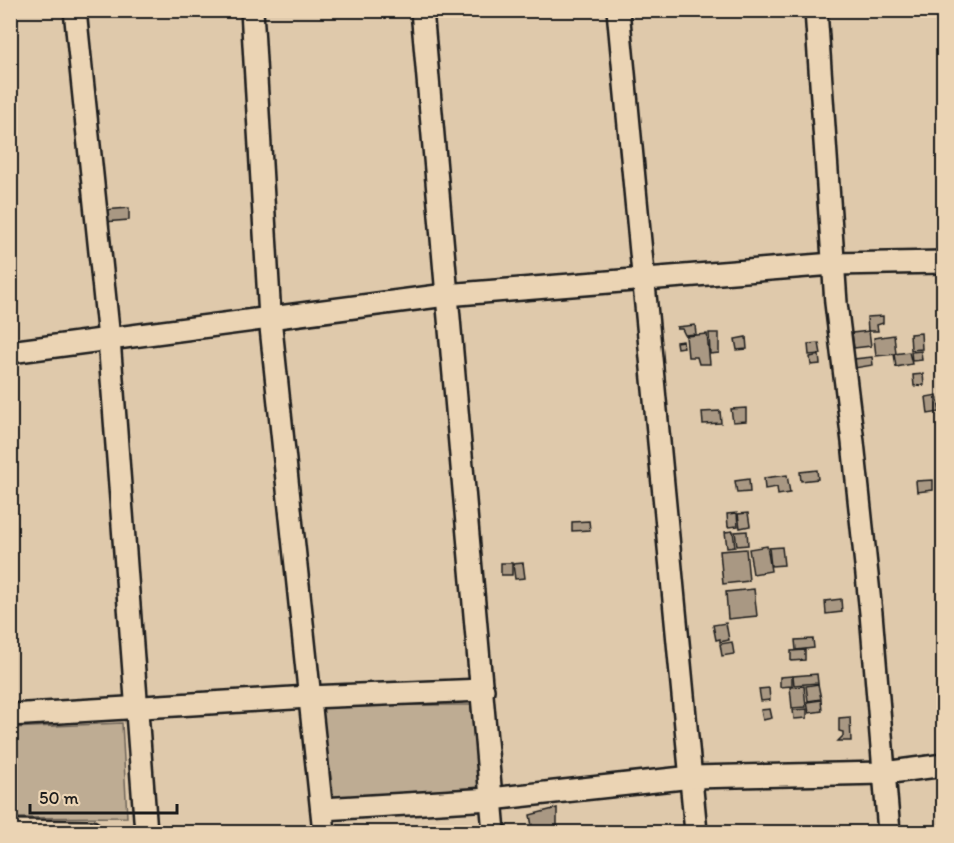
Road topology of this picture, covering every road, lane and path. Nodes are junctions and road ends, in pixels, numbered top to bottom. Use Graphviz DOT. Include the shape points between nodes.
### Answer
graph roads {
  1 [pos="75,10"];
  2 [pos="252,10"];
  3 [pos="422,10"];
  4 [pos="618,10"];
  5 [pos="816,10"];
  6 [pos="944,262"];
  7 [pos="833,264"];
  8 [pos="643,278"];
  9 [pos="446,295"];
  10 [pos="270,318"];
  11 [pos="109,339"];
  12 [pos="10,352"];
  13 [pos="483,690"];
  14 [pos="309,697"];
  15 [pos="135,709"];
  16 [pos="10,715"];
  17 [pos="944,765"];
  18 [pos="884,773"];
  19 [pos="692,777"];
  20 [pos="491,799"];
  21 [pos="322,809"];
  22 [pos="10,831"];
  23 [pos="91,832"];
  24 [pos="146,832"];
  25 [pos="324,832"];
  26 [pos="494,832"];
  27 [pos="696,832"];
  28 [pos="889,832"];
  1 -- 11 [label="street"];
  2 -- 10 [label="street"];
  3 -- 9 [label="street"];
  4 -- 8 [label="street"];
  5 -- 7 [label="street"];
  6 -- 7 [label="street"];
  7 -- 8 [label="street"];
  7 -- 18 [label="street" via="871,613"];
  8 -- 9 [label="street"];
  8 -- 19 [label="street"];
  9 -- 10 [label="street"];
  9 -- 13 [label="street"];
  10 -- 11 [label="street"];
  10 -- 14 [label="street"];
  11 -- 12 [label="street"];
  11 -- 15 [label="street"];
  13 -- 14 [label="street"];
  13 -- 20 [label="street"];
  14 -- 15 [label="street"];
  14 -- 21 [label="street"];
  15 -- 16 [label="street"];
  15 -- 24 [label="street"];
  17 -- 18 [label="street"];
  18 -- 19 [label="street"];
  18 -- 28 [label="street"];
  19 -- 20 [label="street"];
  19 -- 27 [label="street"];
  20 -- 21 [label="street"];
  20 -- 26 [label="street"];
  21 -- 25 [label="street"];
  22 -- 23 [label="street"];
}
